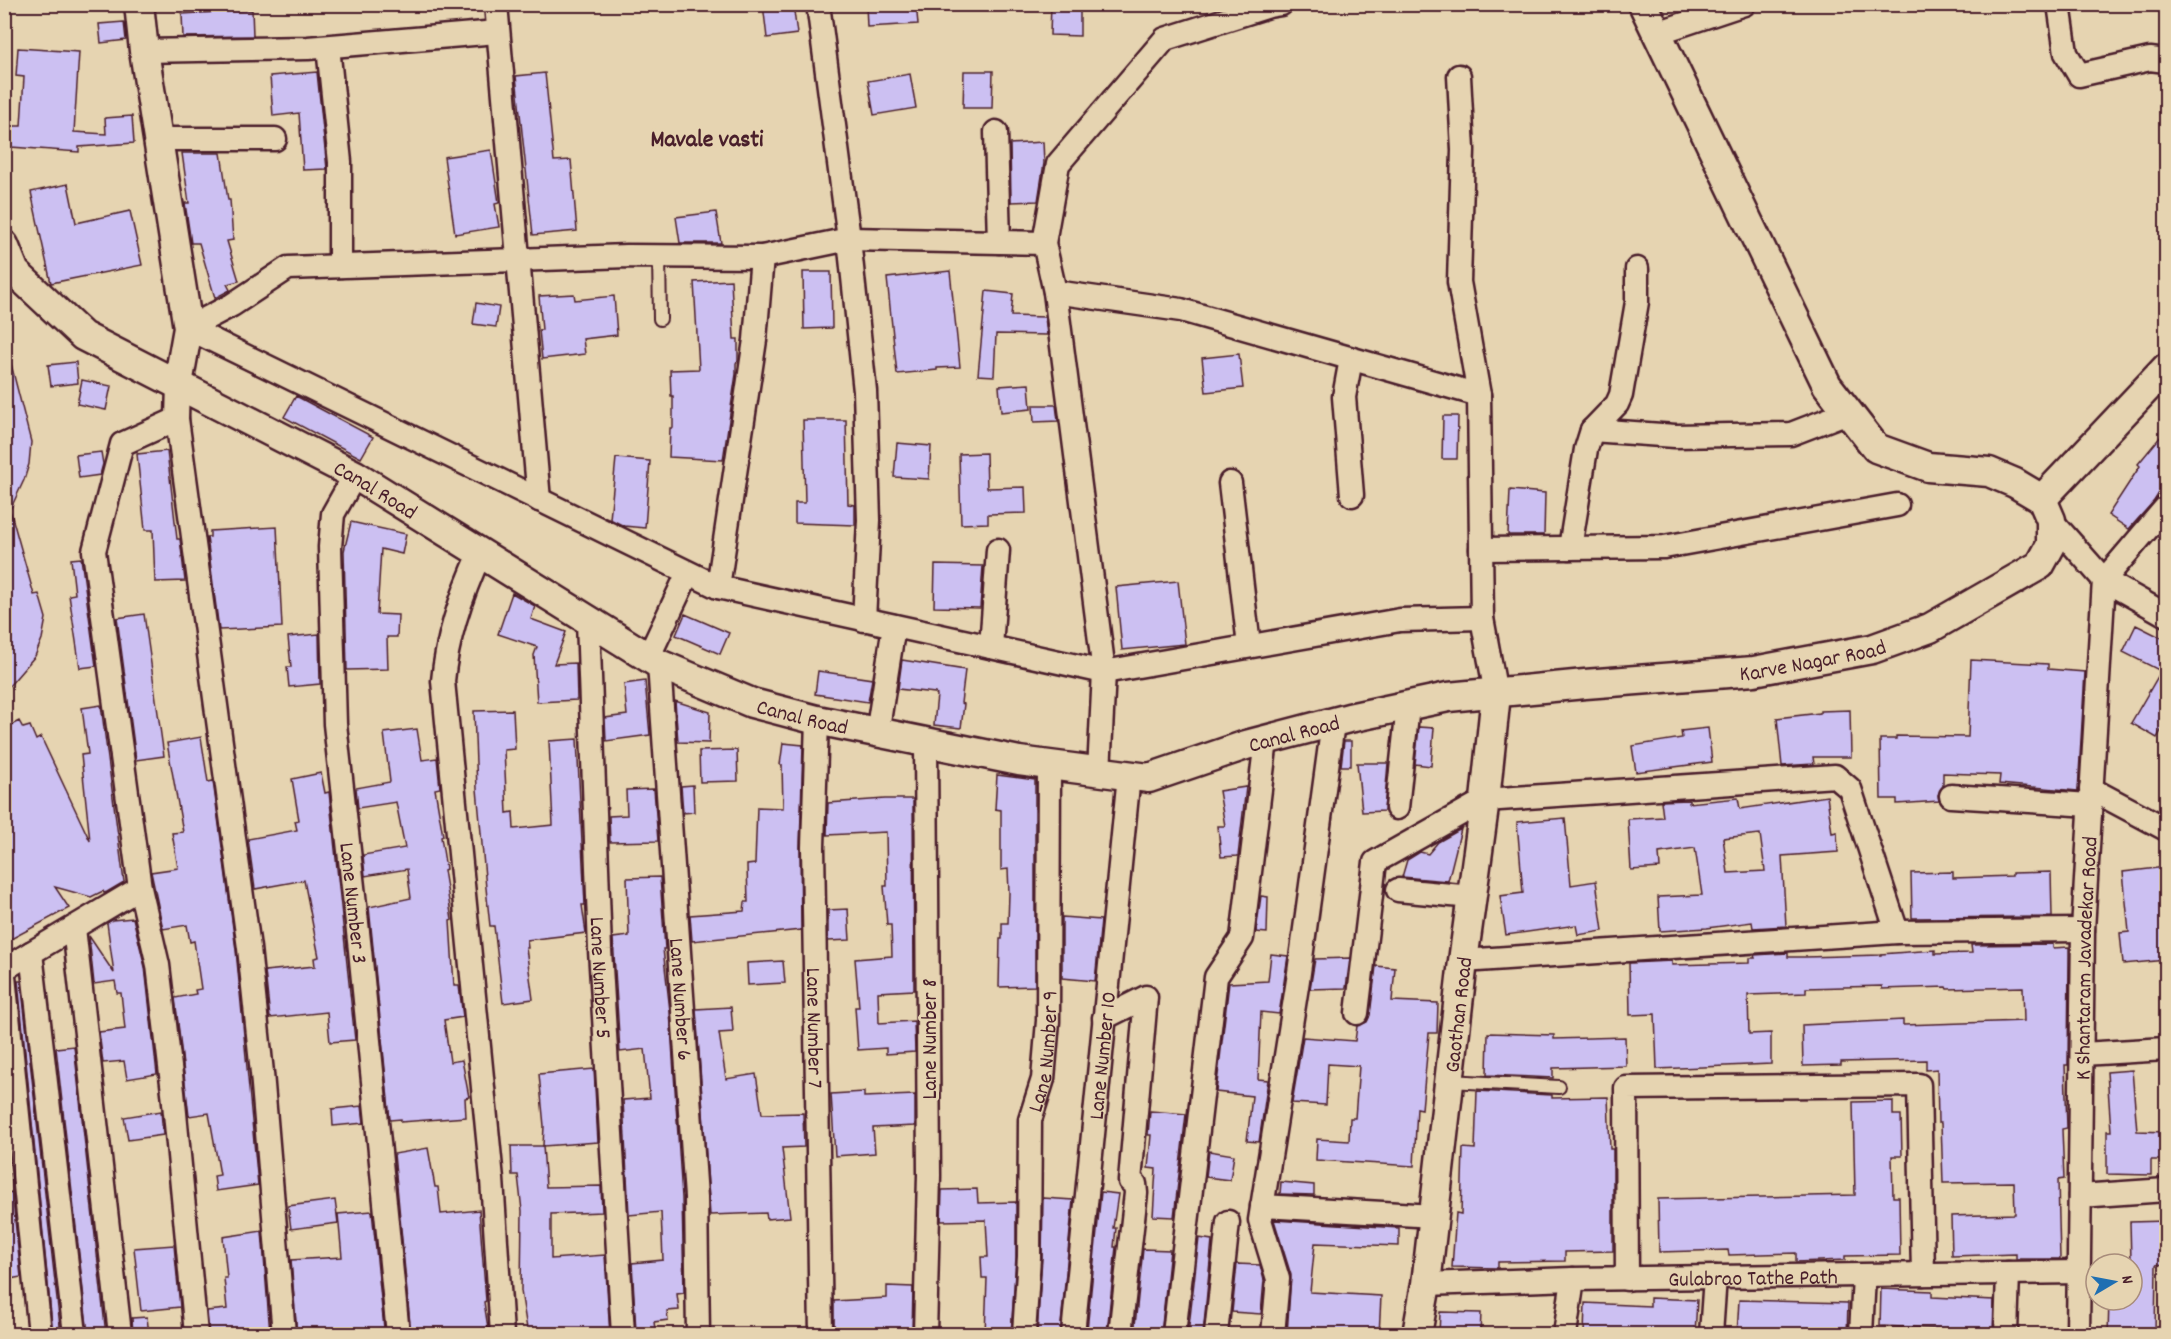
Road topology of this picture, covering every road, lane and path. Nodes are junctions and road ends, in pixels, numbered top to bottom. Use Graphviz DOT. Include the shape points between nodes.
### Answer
graph roads {
  1 [pos="139,4"];
  2 [pos="496,4"];
  3 [pos="818,4"];
  4 [pos="1281,4"];
  5 [pos="1643,4"];
  6 [pos="1744,4"];
  7 [pos="2059,4"];
  8 [pos="497,32"];
  9 [pos="1657,33"];
  10 [pos="328,47"];
  11 [pos="144,51"];
  12 [pos="2166,61"];
  13 [pos="1459,76"];
  14 [pos="996,132"];
  15 [pos="158,139"];
  16 [pos="275,139"];
  17 [pos="849,239"];
  18 [pos="999,242"];
  19 [pos="1044,243"];
  20 [pos="4,245"];
  21 [pos="659,256"];
  22 [pos="762,257"];
  23 [pos="518,260"];
  24 [pos="340,266"];
  25 [pos="1637,269"];
  26 [pos="1055,292"];
  27 [pos="660,319"];
  28 [pos="188,328"];
  29 [pos="1351,359"];
  30 [pos="2166,368"];
  31 [pos="178,384"];
  32 [pos="1479,395"];
  33 [pos="1848,412"];
  34 [pos="177,419"];
  35 [pos="1592,430"];
  36 [pos="355,475"];
  37 [pos="1230,483"];
  38 [pos="1352,495"];
  39 [pos="539,500"];
  40 [pos="1897,505"];
  41 [pos="2166,507"];
  42 [pos="2047,509"];
  43 [pos="1570,548"];
  44 [pos="1481,549"];
  45 [pos="998,550"];
  46 [pos="481,552"];
  47 [pos="688,573"];
  48 [pos="2104,580"];
  49 [pos="717,587"];
  50 [pos="2161,608"];
  51 [pos="1482,618"];
  52 [pos="864,620"];
  53 [pos="588,621"];
  54 [pos="894,626"];
  55 [pos="1249,646"];
  56 [pos="991,647"];
  57 [pos="653,661"];
  58 [pos="1104,672"];
  59 [pos="1496,694"];
  60 [pos="1408,706"];
  61 [pos="817,720"];
  62 [pos="1333,723"];
  63 [pos="878,734"];
  64 [pos="1266,740"];
  65 [pos="926,743"];
  66 [pos="1049,766"];
  67 [pos="1099,772"];
  68 [pos="1129,775"];
  69 [pos="1951,796"];
  70 [pos="2091,797"];
  71 [pos="1485,800"];
  72 [pos="1397,808"];
  73 [pos="2166,829"];
  74 [pos="140,888"];
  75 [pos="1398,890"];
  76 [pos="1472,897"];
  77 [pos="74,928"];
  78 [pos="2083,930"];
  79 [pos="1897,932"];
  80 [pos="31,953"];
  81 [pos="1463,961"];
  82 [pos="4,969"];
  83 [pos="4,976"];
  84 [pos="1358,1013"];
  85 [pos="1104,1018"];
  86 [pos="2166,1048"];
  87 [pos="2082,1054"];
  88 [pos="1450,1082"];
  89 [pos="1559,1088"];
  90 [pos="2166,1190"];
  91 [pos="2080,1196"];
  92 [pos="1262,1206"];
  93 [pos="1434,1216"];
  94 [pos="1228,1222"];
  95 [pos="2079,1272"];
  96 [pos="2008,1273"];
  97 [pos="1923,1274"];
  98 [pos="1864,1276"];
  99 [pos="1715,1277"];
  100 [pos="1573,1279"];
  101 [pos="1628,1279"];
  102 [pos="1426,1284"];
  103 [pos="40,1335"];
  104 [pos="75,1335"];
  105 [pos="120,1335"];
  106 [pos="195,1335"];
  107 [pos="284,1335"];
  108 [pos="398,1335"];
  109 [pos="502,1335"];
  110 [pos="623,1335"];
  111 [pos="698,1335"];
  112 [pos="820,1335"];
  113 [pos="925,1335"];
  114 [pos="1024,1335"];
  115 [pos="1073,1335"];
  116 [pos="1120,1335"];
  117 [pos="1174,1335"];
  118 [pos="1216,1335"];
  119 [pos="1273,1335"];
  120 [pos="1417,1335"];
  121 [pos="1565,1335"];
  122 [pos="1711,1335"];
  123 [pos="1861,1335"];
  124 [pos="2006,1335"];
  125 [pos="2078,1335"];
  1 -- 11 [label="street"];
  2 -- 8 [label="street"];
  3 -- 17 [label="street"];
  4 -- 19 [label="street" via="1165,39 1058,164"];
  5 -- 9 [label="street"];
  6 -- 9 [label="street"];
  7 -- 12 [label="street" via="2066,53 2079,75 2150,59"];
  8 -- 10 [label="street"];
  8 -- 23 [label="street"];
  9 -- 33 [label="street" via="1827,385"];
  10 -- 11 [label="street"];
  10 -- 24 [label="street" via="340,162"];
  11 -- 15 [label="street"];
  13 -- 32 [label="street" via="1463,150 1459,282"];
  14 -- 18 [label="street"];
  15 -- 16 [label="street"];
  15 -- 28 [label="street"];
  17 -- 18 [label="street"];
  17 -- 22 [label="street"];
  17 -- 52 [label="street" via="865,391 869,520"];
  18 -- 19 [label="street"];
  19 -- 26 [label="street"];
  20 -- 31 [label="street, Canal Road" via="15,272 83,336"];
  21 -- 22 [label="street"];
  21 -- 23 [label="street"];
  21 -- 27 [label="lane"];
  22 -- 49 [label="street" via="755,340"];
  23 -- 24 [label="street"];
  23 -- 39 [label="street"];
  24 -- 28 [label="street" via="288,268"];
  25 -- 35 [label="street" via="1637,302 1621,395"];
  26 -- 29 [label="street" via="1181,310"];
  26 -- 58 [label="street"];
  28 -- 31 [label="street"];
  28 -- 39 [label="street"];
  29 -- 32 [label="street"];
  29 -- 38 [label="street" via="1344,397"];
  30 -- 42 [label="street"];
  31 -- 34 [label="street"];
  31 -- 36 [label="street, Canal Road"];
  32 -- 44 [label="street"];
  33 -- 35 [label="street" via="1791,434 1676,436"];
  33 -- 42 [label="street" via="1876,448 1928,467 1989,472 2015,483"];
  34 -- 74 [label="street" via="122,444 94,551"];
  34 -- 107 [label="street" via="249,948"];
  35 -- 43 [label="street"];
  36 -- 46 [label="street, Canal Road"];
  36 -- 108 [label="street, Lane Number 3" via="333,514 330,547 335,724"];
  37 -- 55 [label="street"];
  39 -- 47 [label="street"];
  40 -- 43 [label="street" via="1664,547"];
  41 -- 48 [label="street"];
  42 -- 48 [label="street"];
  42 -- 59 [label="street, Karve Nagar Road" via="2051,545 2040,565 1930,628 1872,649 1754,671"];
  43 -- 44 [label="street"];
  44 -- 51 [label="street"];
  45 -- 56 [label="street"];
  46 -- 53 [label="street, Canal Road"];
  46 -- 109 [label="street" via="463,591 443,681 492,1179"];
  47 -- 49 [label="street"];
  47 -- 57 [label="street"];
  48 -- 50 [label="street"];
  48 -- 70 [label="street, K Shantaram Javadekar Road"];
  49 -- 52 [label="street"];
  51 -- 55 [label="street" via="1400,620"];
  51 -- 59 [label="street"];
  52 -- 54 [label="street"];
  53 -- 57 [label="street, Canal Road"];
  53 -- 110 [label="street, Lane Number 5" via="600,950"];
  54 -- 56 [label="street"];
  54 -- 63 [label="street"];
  55 -- 58 [label="street"];
  56 -- 58 [label="street"];
  57 -- 61 [label="street, Canal Road" via="752,702"];
  57 -- 111 [label="street, Lane Number 6" via="696,1197"];
  58 -- 67 [label="street"];
  59 -- 60 [label="street, Canal Road"];
  59 -- 71 [label="street, Gaothan Road"];
  60 -- 62 [label="street, Canal Road"];
  60 -- 72 [label="street"];
  61 -- 63 [label="street, Canal Road"];
  61 -- 112 [label="street, Lane Number 7" via="813,847"];
  62 -- 64 [label="street, Canal Road"];
  62 -- 92 [label="street"];
  63 -- 65 [label="street, Canal Road"];
  64 -- 68 [label="street, Canal Road" via="1149,778"];
  64 -- 117 [label="street" via="1242,938 1216,977"];
  65 -- 66 [label="street, Canal Road"];
  65 -- 113 [label="street, Lane Number 8" via="929,1175"];
  66 -- 67 [label="street, Canal Road"];
  66 -- 114 [label="street, Lane Number 9" via="1048,1021 1043,1079 1030,1120"];
  67 -- 68 [label="street, Canal Road"];
  68 -- 85 [label="street, Lane Number 10"];
  69 -- 70 [label="street"];
  70 -- 73 [label="street"];
  70 -- 78 [label="street, K Shantaram Javadekar Road"];
  71 -- 76 [label="street, Gaothan Road"];
  71 -- 79 [label="street" via="1835,776 1850,789"];
  71 -- 84 [label="street" via="1375,862"];
  74 -- 77 [label="street"];
  74 -- 106 [label="street" via="158,965"];
  75 -- 76 [label="street"];
  76 -- 81 [label="street, Gaothan Road"];
  77 -- 80 [label="street"];
  77 -- 105 [label="street"];
  78 -- 79 [label="street"];
  78 -- 87 [label="street, K Shantaram Javadekar Road"];
  79 -- 81 [label="street"];
  80 -- 82 [label="street"];
  80 -- 104 [label="street"];
  81 -- 88 [label="street, Gaothan Road"];
  83 -- 103 [label="street"];
  85 -- 115 [label="street, Lane Number 10"];
  85 -- 116 [label="street" via="1146,997 1130,1181 1135,1184 1136,1193"];
  86 -- 87 [label="street"];
  87 -- 91 [label="street, K Shantaram Javadekar Road"];
  88 -- 89 [label="lane"];
  88 -- 93 [label="street, Gaothan Road"];
  90 -- 91 [label="street"];
  91 -- 95 [label="street, K Shantaram Javadekar Road"];
  92 -- 93 [label="street"];
  92 -- 119 [label="street" via="1260,1220 1278,1279"];
  93 -- 102 [label="street, Gaothan Road"];
  94 -- 118 [label="street"];
  95 -- 96 [label="street, Gulabrao Tathe Path"];
  95 -- 125 [label="street, K Shantaram Javadekar Road"];
  96 -- 97 [label="street, Gulabrao Tathe Path"];
  96 -- 124 [label="street"];
  97 -- 98 [label="street, Gulabrao Tathe Path"];
  97 -- 101 [label="street" via="1919,1085 1626,1088"];
  98 -- 99 [label="street, Gulabrao Tathe Path"];
  98 -- 123 [label="street"];
  99 -- 101 [label="street, Gulabrao Tathe Path"];
  99 -- 122 [label="street"];
  100 -- 101 [label="street, Gulabrao Tathe Path"];
  100 -- 102 [label="street, Gulabrao Tathe Path"];
  100 -- 121 [label="street"];
  102 -- 120 [label="street, Gaothan Road"];
}
